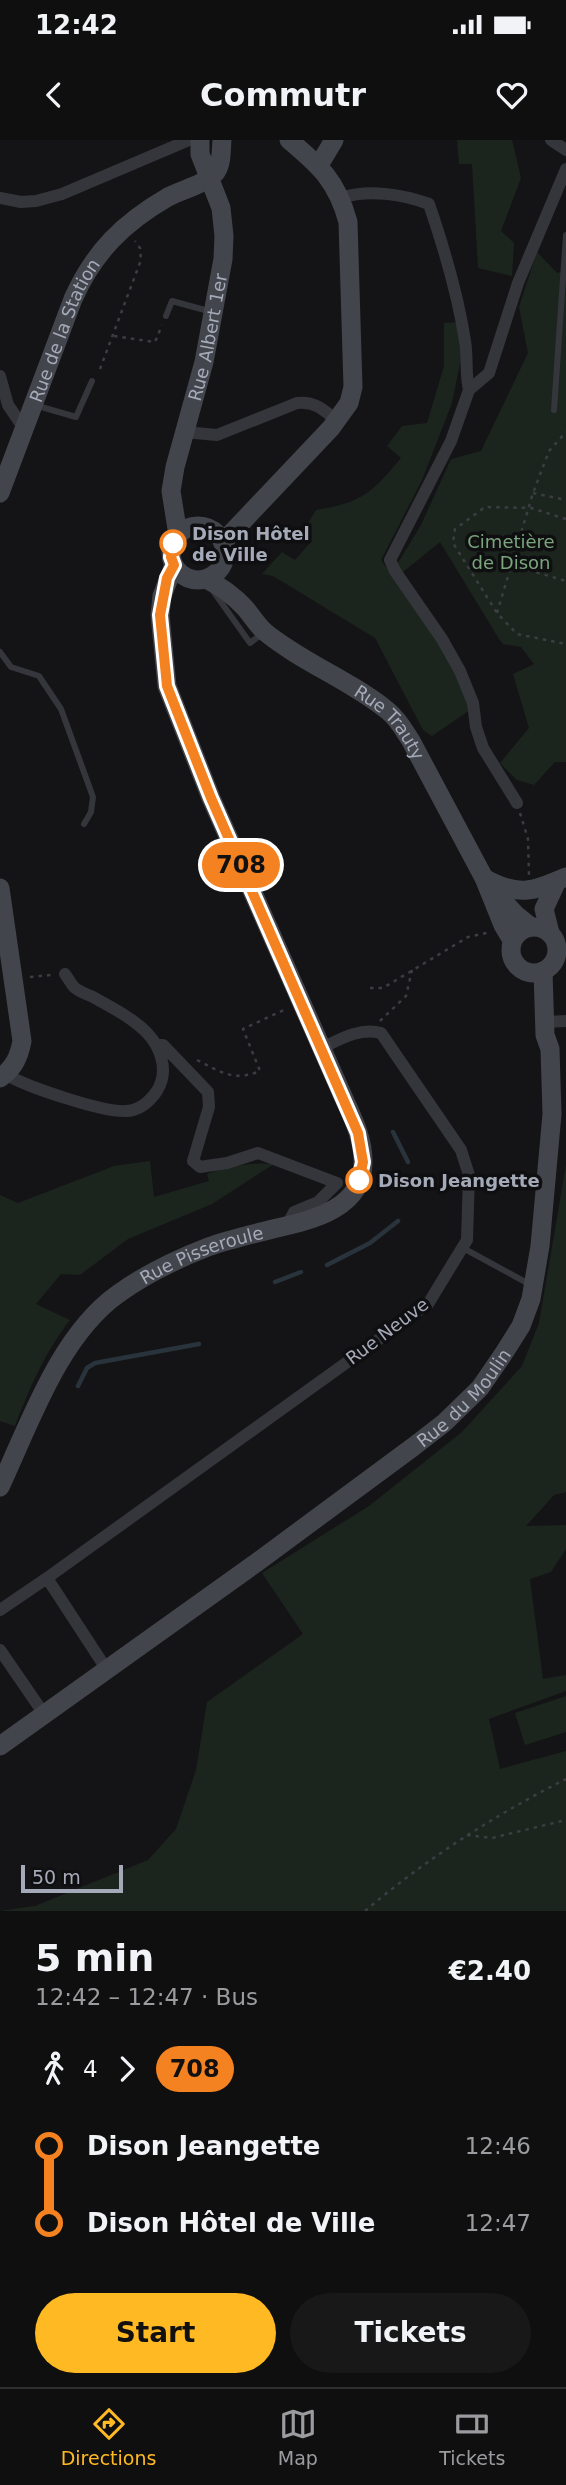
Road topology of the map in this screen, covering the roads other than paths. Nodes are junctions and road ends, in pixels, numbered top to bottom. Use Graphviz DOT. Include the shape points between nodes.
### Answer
graph roads {
  1 [pos="222,140"];
  2 [pos="289,140"];
  3 [pos="334,140"];
  4 [pos="551,140"];
  5 [pos="197,145"];
  6 [pos="566,150"];
  7 [pos="319,165"];
  8 [pos="566,169"];
  9 [pos="210,177"];
  10 [pos="0,198"];
  11 [pos="167,198"];
  12 [pos="341,198"];
  13 [pos="566,234"];
  14 [pos="214,313"];
  15 [pos="166,316"];
  16 [pos="0,376"];
  17 [pos="92,381"];
  18 [pos="469,390"];
  19 [pos="32,404"];
  20 [pos="554,410"];
  21 [pos="334,424"];
  22 [pos="23,427"];
  23 [pos="184,432"];
  24 [pos="0,492"];
  25 [pos="178,534"];
  26 [pos="223,542"];
  27 [pos="223,563"];
  28 [pos="174,565"];
  29 [pos="206,579"];
  30 [pos="243,606"];
  31 [pos="264,632"];
  32 [pos="0,652"];
  33 [pos="517,803"];
  34 [pos="84,824"];
  35 [pos="562,879"];
  36 [pos="486,881"];
  37 [pos="0,888"];
  38 [pos="540,930"];
  39 [pos="508,933"];
  40 [pos="543,971"];
  41 [pos="65,974"];
  42 [pos="558,1022"];
  43 [pos="156,1045"];
  44 [pos="322,1048"];
  45 [pos="3,1076"];
  46 [pos="286,1227"];
  47 [pos="463,1248"];
  48 [pos="533,1286"];
  49 [pos="0,1487"];
  50 [pos="47,1578"];
  51 [pos="0,1610"];
  52 [pos="0,1650"];
  53 [pos="107,1670"];
  54 [pos="44,1714"];
  55 [pos="0,1746"];
  1 -- 9 [label="main road" via="220,166"];
  2 -- 7 [label="main road"];
  3 -- 7 [label="main road"];
  4 -- 6 [label="street"];
  5 -- 9 [label="main road, Rue Albert 1er"];
  5 -- 10 [label="street" via="36,201"];
  5 -- 11 [label="main road, Rue de la Station" via="191,170"];
  7 -- 12 [label="main road"];
  8 -- 18 [label="street" via="518,283 489,373"];
  9 -- 11 [label="main road, Rue de la Station"];
  9 -- 14 [label="main road, Rue Albert 1er" via="221,208 224,236"];
  11 -- 19 [label="main road, Rue de la Station" via="126,226 86,270"];
  12 -- 18 [label="street" via="367,192 429,204 457,303"];
  12 -- 21 [label="main road" via="348,222 353,387 349,403"];
  13 -- 20 [label="lane"];
  14 -- 15 [label="lane" via="172,301"];
  14 -- 23 [label="main road, Rue Albert 1er"];
  16 -- 22 [label="street" via="8,405"];
  17 -- 19 [label="lane" via="76,417"];
  18 -- 33 [label="street" via="451,441 390,560 460,671 483,748"];
  19 -- 22 [label="main road, Rue de la Station"];
  21 -- 23 [label="street" via="315,404 306,402 217,435"];
  21 -- 26 [label="main road"];
  22 -- 24 [label="main road, Rue de la Station"];
  23 -- 25 [label="main road, Rue Albert 1er" via="172,491"];
  25 -- 26 [label="main road" via="202,526"];
  25 -- 28 [label="main road" via="171,549"];
  26 -- 27 [label="main road, Rue Trauty"];
  27 -- 29 [label="main road"];
  27 -- 30 [label="main road, Rue Trauty"];
  28 -- 29 [label="main road, Rue Trauty" via="184,576"];
  28 -- 44 [label="main road" via="160,615 167,686 211,798"];
  29 -- 30 [label="main road, Rue Trauty"];
  29 -- 31 [label="lane" via="250,643"];
  30 -- 31 [label="main road, Rue Trauty"];
  31 -- 36 [label="main road, Rue Trauty" via="363,693 398,721"];
  32 -- 34 [label="lane" via="11,667 39,676 61,709 93,797"];
  35 -- 36 [label="main road" via="524,892"];
  35 -- 38 [label="main road" via="544,909"];
  36 -- 38 [label="main road, Rue Trauty" via="516,915"];
  36 -- 39 [label="main road, Rue Trauty"];
  37 -- 45 [label="main road" via="22,1041 20,1056"];
  38 -- 39 [label="main road"];
  38 -- 40 [label="main road" via="556,944 556,957"];
  39 -- 40 [label="main road" via="514,963 527,972"];
  40 -- 42 [label="main road, Rue du Moulin"];
  41 -- 43 [label="street" via="74,988 140,1027"];
  42 -- 48 [label="main road, Rue du Moulin" via="550,1049 552,1114"];
  43 -- 45 [label="street" via="163,1064 160,1086 143,1107 128,1111 89,1104"];
  43 -- 46 [label="street" via="163,1045 208,1093 209,1107 193,1161 200,1167 258,1153 337,1183 318,1202 294,1212"];
  44 -- 46 [label="main road, Rue Pisseroule" via="358,1133 363,1162 355,1188 342,1205"];
  44 -- 47 [label="street, Rue Neuve" via="373,1030 381,1033 398,1055 461,1150 469,1175"];
  46 -- 49 [label="main road, Rue Pisseroule" via="208,1247 166,1266 118,1294 91,1317 64,1351"];
  47 -- 48 [label="lane"];
  47 -- 50 [label="street, Rue Neuve" via="428,1304"];
  48 -- 53 [label="main road, Rue du Moulin" via="520,1326 504,1353 480,1388 444,1423"];
  50 -- 51 [label="street, Rue Neuve"];
  50 -- 53 [label="street"];
  52 -- 54 [label="street"];
  53 -- 54 [label="main road, Rue du Moulin"];
  54 -- 55 [label="main road, Rue du Moulin"];
}
